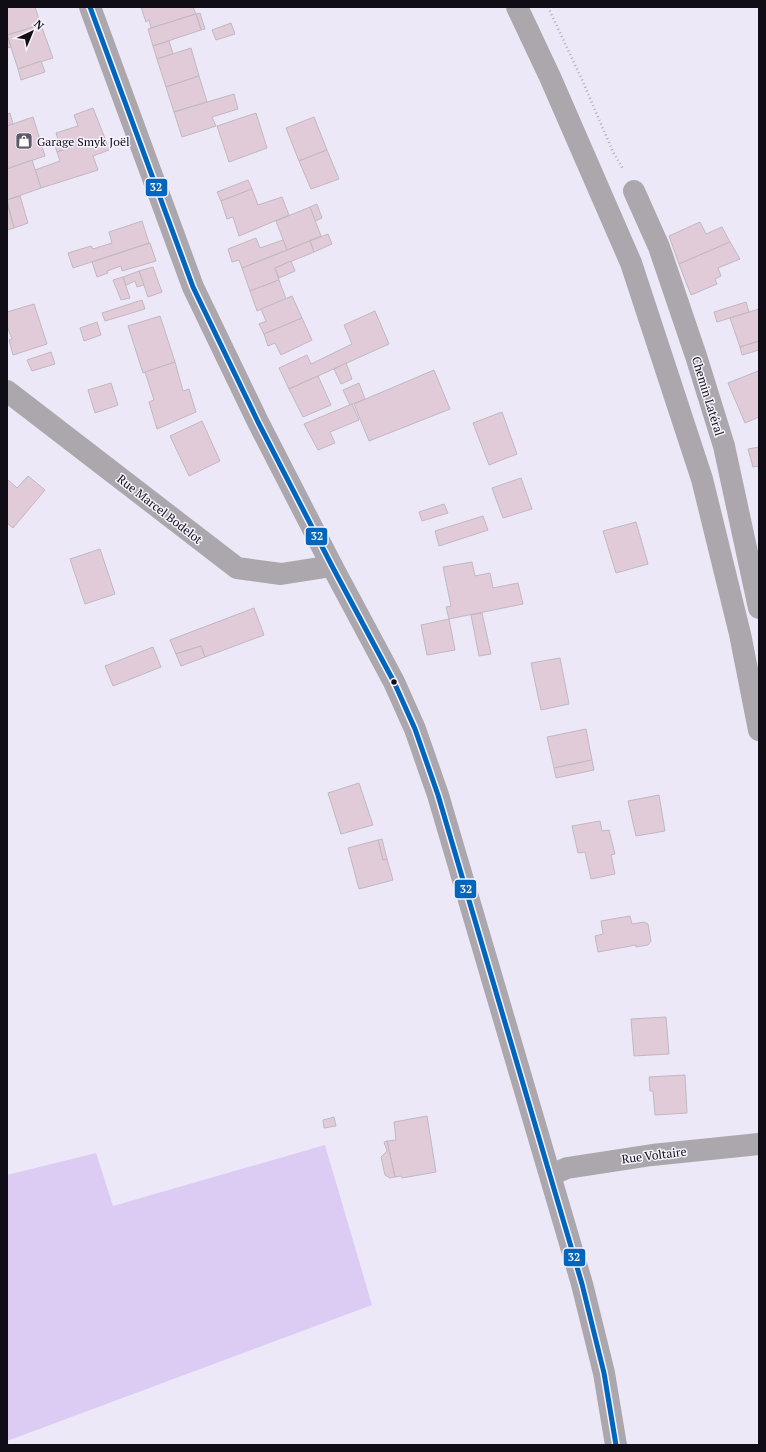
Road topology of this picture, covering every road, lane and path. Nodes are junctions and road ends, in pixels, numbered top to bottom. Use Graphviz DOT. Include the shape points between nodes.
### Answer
graph roads {
  1 [pos="90,7"];
  2 [pos="517,7"];
  3 [pos="548,7"];
  4 [pos="634,191"];
  5 [pos="7,391"];
  6 [pos="332,566"];
  7 [pos="759,608"];
  8 [pos="759,730"];
  9 [pos="759,1144"];
  10 [pos="551,1175"];
  11 [pos="616,1445"];
  1 -- 6 [label="street" via="193,287 258,422"];
  2 -- 8 [label="street" via="630,262 702,479 739,627"];
  3 -- 4 [label="path" via="613,152"];
  4 -- 7 [label="street, Chemin Latéral" via="659,247 724,446"];
  5 -- 6 [label="street, Rue Marcel Bodelot" via="237,568 281,574"];
  6 -- 10 [label="street" via="394,682 415,729 438,795"];
  9 -- 10 [label="street, Rue Voltaire" via="645,1156 567,1168"];
  10 -- 11 [label="street" via="588,1306 604,1373"];
}
